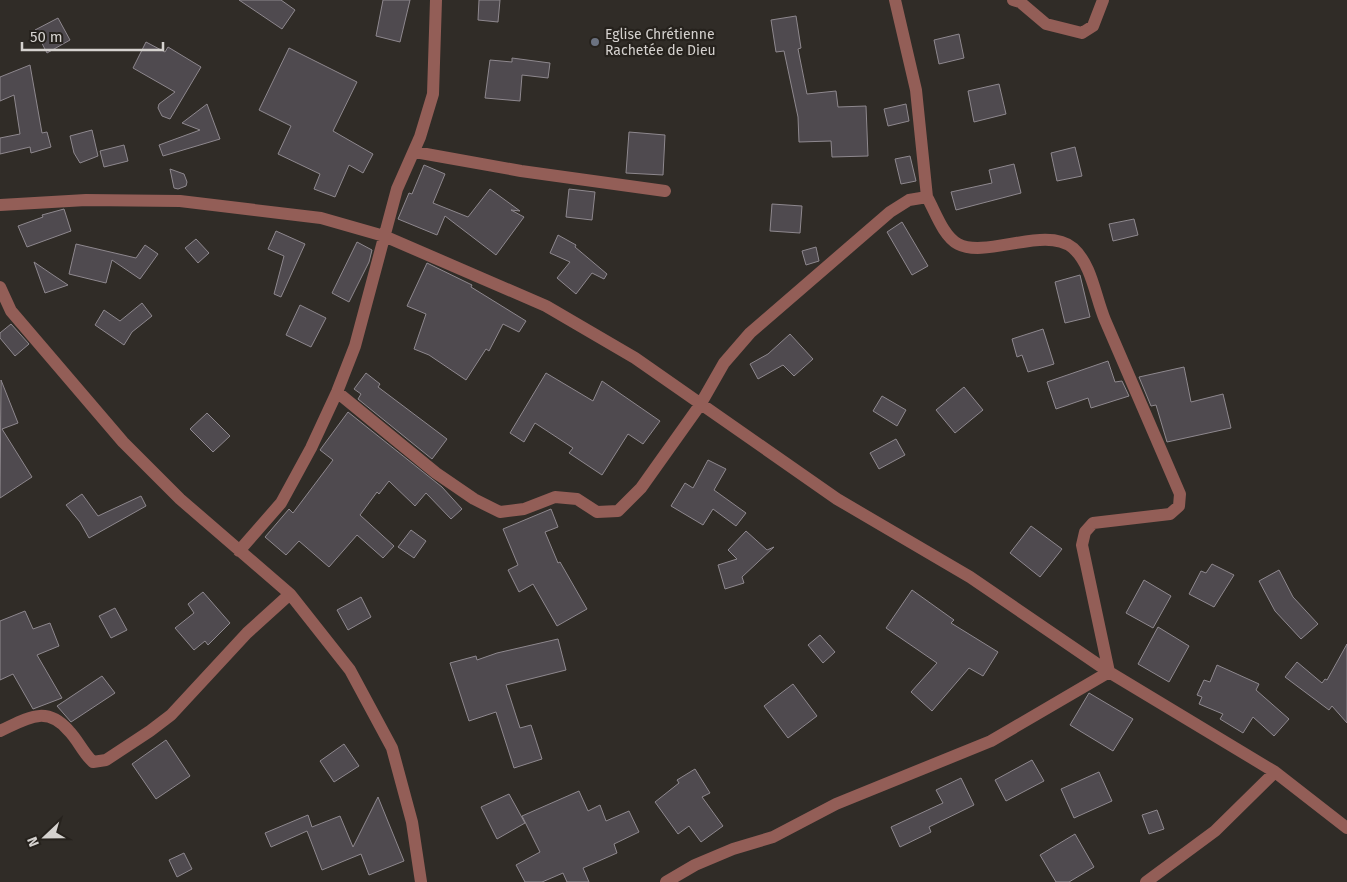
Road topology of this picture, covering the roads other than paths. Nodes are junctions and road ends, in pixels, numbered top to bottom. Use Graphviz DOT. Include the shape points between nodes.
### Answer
graph roads {
  1 [pos="436,0"];
  2 [pos="896,0"];
  3 [pos="1013,0"];
  4 [pos="1102,0"];
  5 [pos="415,152"];
  6 [pos="665,191"];
  7 [pos="927,197"];
  8 [pos="0,205"];
  9 [pos="384,236"];
  10 [pos="0,287"];
  11 [pos="337,392"];
  12 [pos="700,405"];
  13 [pos="239,551"];
  14 [pos="290,594"];
  15 [pos="1109,672"];
  16 [pos="0,731"];
  17 [pos="1275,772"];
  18 [pos="1347,828"];
  19 [pos="421,882"];
  20 [pos="666,882"];
  21 [pos="1146,882"];
  1 -- 5 [label="street" via="433,94"];
  2 -- 7 [label="street" via="916,90"];
  3 -- 4 [label="street" via="1046,24 1082,33 1093,26"];
  5 -- 6 [label="street"];
  5 -- 9 [label="street" via="397,189"];
  7 -- 12 [label="street" via="909,200 890,212 750,333 724,363"];
  7 -- 15 [label="street" via="945,231 957,244 970,247 1053,240 1070,246 1083,258 1104,317 1180,494 1179,506 1170,514 1093,523 1085,532 1082,545"];
  8 -- 9 [label="street" via="86,200 180,201 321,218"];
  9 -- 11 [label="street" via="355,346"];
  9 -- 12 [label="street" via="546,306 635,358"];
  10 -- 13 [label="street" via="11,311 123,442 180,499"];
  11 -- 12 [label="street" via="436,473 474,500 500,512 555,497 577,499 597,512 618,511 642,488"];
  11 -- 13 [label="street" via="281,503"];
  12 -- 15 [label="street" via="837,499 970,577"];
  13 -- 14 [label="street"];
  14 -- 16 [label="street" via="247,633 171,715 106,760 93,762 69,730 53,716 37,715"];
  14 -- 19 [label="street" via="350,670 392,748 412,822"];
  15 -- 17 [label="street"];
  15 -- 20 [label="street" via="991,741 836,804 773,837 733,849"];
  17 -- 18 [label="street"];
  17 -- 21 [label="street" via="1215,832"];
}
